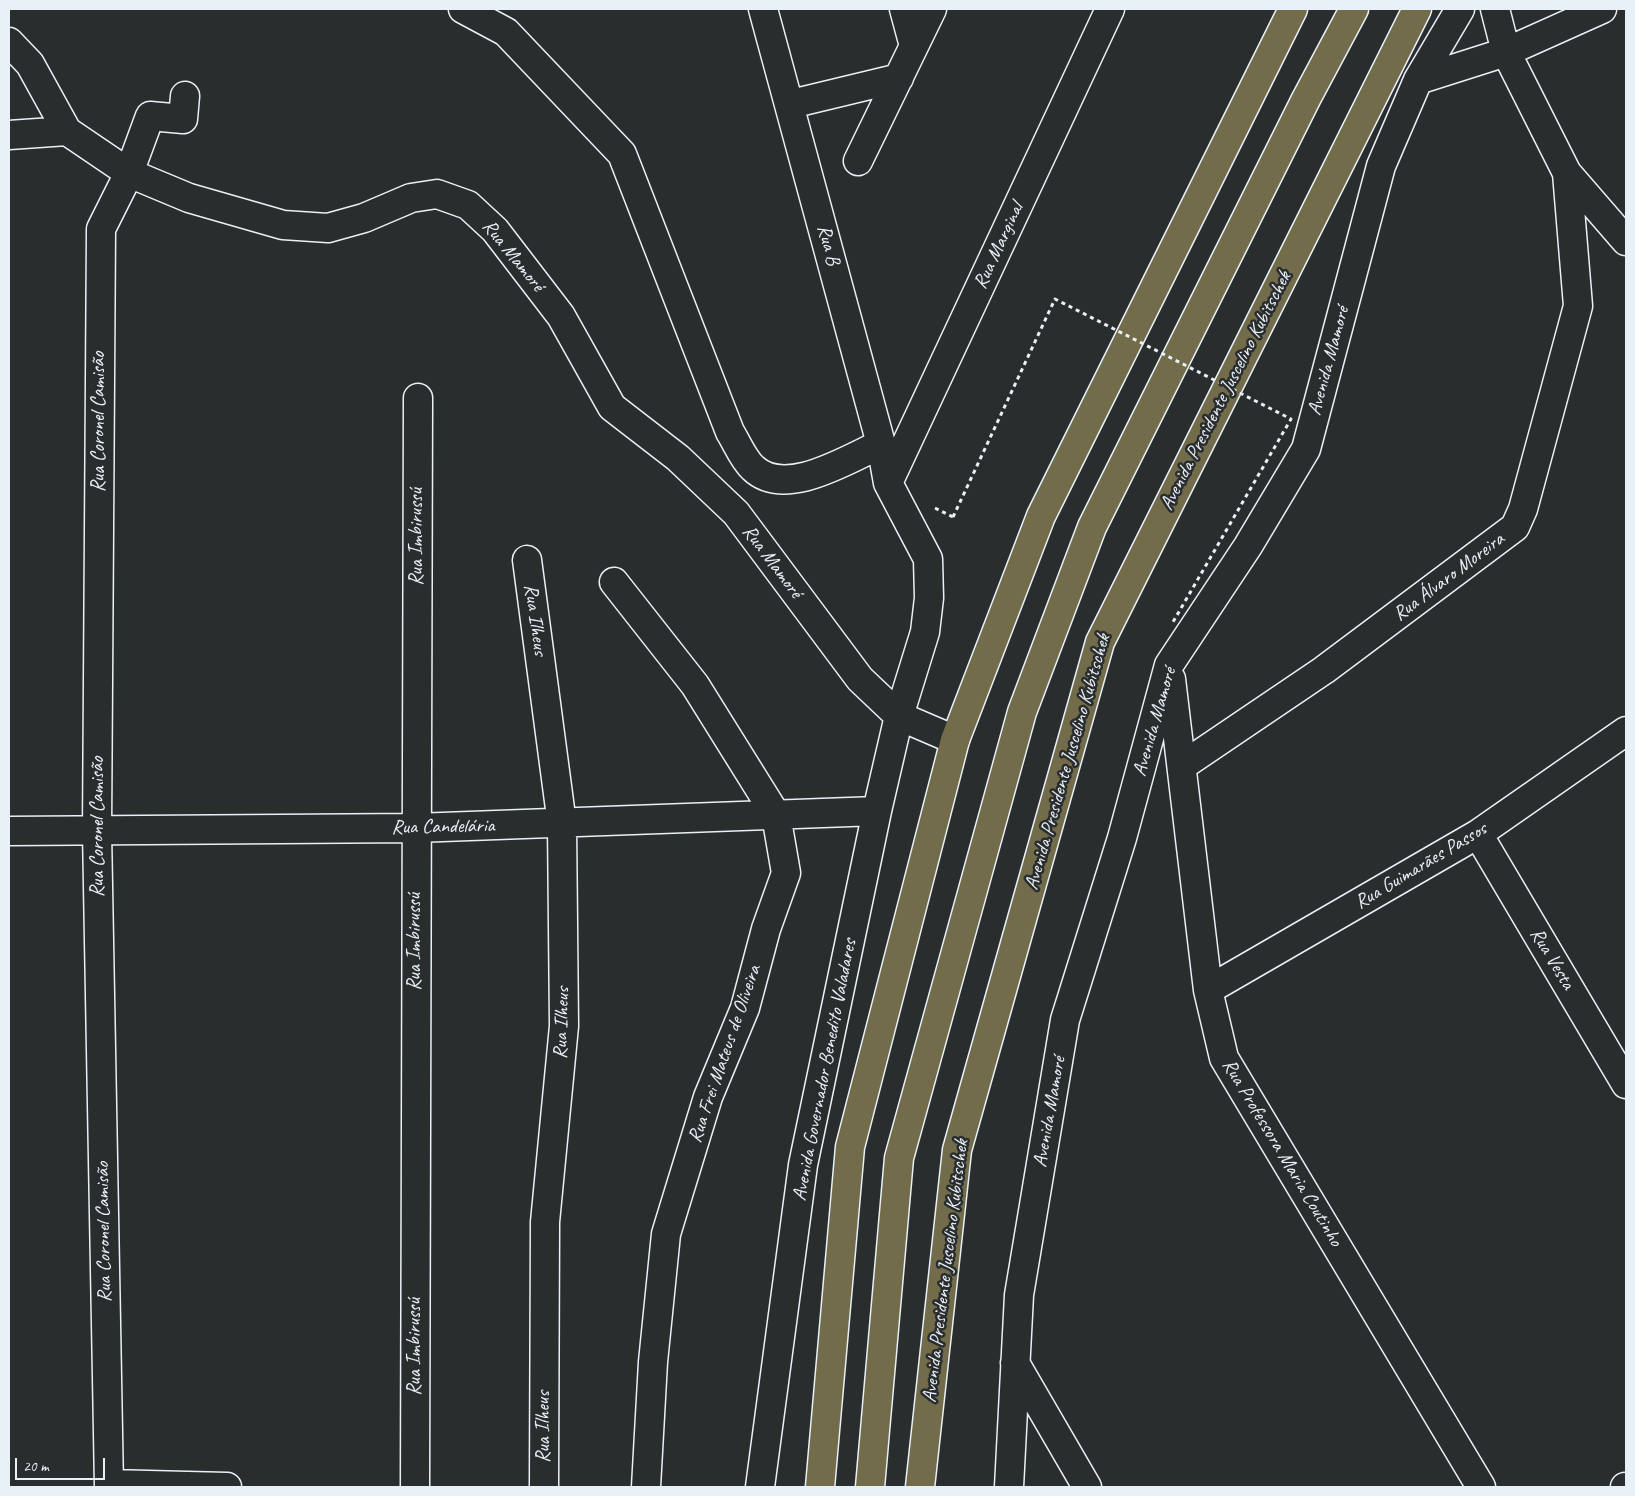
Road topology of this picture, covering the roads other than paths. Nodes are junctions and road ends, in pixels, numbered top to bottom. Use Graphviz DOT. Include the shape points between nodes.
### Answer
graph roads {
  1 [pos="463,9"];
  2 [pos="763,9"];
  3 [pos="904,9"];
  4 [pos="932,9"];
  5 [pos="1110,9"];
  6 [pos="1293,9"];
  7 [pos="1354,9"];
  8 [pos="1417,9"];
  9 [pos="1460,9"];
  10 [pos="1495,9"];
  11 [pos="1602,9"];
  12 [pos="9,42"];
  13 [pos="914,46"];
  14 [pos="1506,52"];
  15 [pos="899,78"];
  16 [pos="1418,80"];
  17 [pos="185,96"];
  18 [pos="791,104"];
  19 [pos="67,131"];
  20 [pos="9,135"];
  21 [pos="858,161"];
  22 [pos="129,173"];
  23 [pos="1566,173"];
  24 [pos="1626,241"];
  25 [pos="418,398"];
  26 [pos="881,444"];
  27 [pos="888,483"];
  28 [pos="527,560"];
  29 [pos="614,582"];
  30 [pos="1169,665"];
  31 [pos="899,716"];
  32 [pos="1626,731"];
  33 [pos="955,740"];
  34 [pos="1182,766"];
  35 [pos="877,811"];
  36 [pos="776,815"];
  37 [pos="562,824"];
  38 [pos="415,828"];
  39 [pos="9,831"];
  40 [pos="97,831"];
  41 [pos="1478,834"];
  42 [pos="1208,990"];
  43 [pos="1626,1084"];
  44 [pos="1014,1363"];
  45 [pos="109,1486"];
  46 [pos="227,1487"];
  47 [pos="415,1487"];
  48 [pos="544,1487"];
  49 [pos="646,1487"];
  50 [pos="760,1487"];
  51 [pos="820,1487"];
  52 [pos="870,1487"];
  53 [pos="920,1487"];
  54 [pos="1009,1487"];
  55 [pos="1087,1487"];
  56 [pos="1481,1487"];
  1 -- 26 [label="street" via="506,32 622,154 730,432 753,469 780,481 808,477"];
  2 -- 18 [label="street, Rua B"];
  3 -- 13 [label="street"];
  4 -- 13 [label="street"];
  5 -- 27 [label="street, Rua Marginal"];
  6 -- 33 [label="main road" via="1041,516"];
  7 -- 52 [label="main road" via="1092,527 1022,712 899,1158"];
  8 -- 53 [label="main road, Avenida Presidente Juscelino Kubitschek" via="1100,642 958,1150"];
  9 -- 16 [label="street, Avenida Mamoré"];
  10 -- 14 [label="street"];
  11 -- 14 [label="street"];
  12 -- 19 [label="street, Rua Mamoré" via="30,64"];
  13 -- 15 [label="street"];
  14 -- 16 [label="street"];
  14 -- 23 [label="street"];
  15 -- 18 [label="street"];
  15 -- 21 [label="street"];
  16 -- 30 [label="street, Avenida Mamoré" via="1381,166 1306,449 1248,546"];
  17 -- 22 [label="street, Rua Coronel Camisão" via="183,119 150,116"];
  18 -- 26 [label="street, Rua B"];
  19 -- 20 [label="street"];
  19 -- 22 [label="street, Rua Mamoré"];
  22 -- 31 [label="street, Rua Mamoré" via="189,198 282,225 328,228 364,218 411,198 437,194 468,205 495,230 561,316 612,407 678,458 736,514 860,679"];
  22 -- 40 [label="street, Rua Coronel Camisão" via="100,228"];
  23 -- 24 [label="street"];
  23 -- 34 [label="street, Rua Álvaro Moreira" via="1578,306 1523,509 1515,527 1324,670"];
  25 -- 38 [label="street, Rua Imbirussú"];
  26 -- 27 [label="street, Rua B"];
  27 -- 31 [label="street, Rua B" via="928,559 929,598 925,632"];
  28 -- 37 [label="street, Rua Ilheus"];
  29 -- 36 [label="street, Rua Frei Mateus de Oliveira" via="695,685"];
  30 -- 34 [label="street, Rua Professora Maria Coutinho"];
  30 -- 44 [label="street, Avenida Mamoré" via="1122,838 1065,1020 1019,1295"];
  31 -- 33 [label="street"];
  31 -- 35 [label="street, Avenida Governador Benedito Valadares"];
  32 -- 41 [label="street, Rua Guimarães Passos"];
  33 -- 51 [label="main road" via="850,1147"];
  34 -- 42 [label="street, Rua Professora Maria Coutinho"];
  35 -- 36 [label="street, Rua Candelária"];
  35 -- 50 [label="street, Avenida Governador Benedito Valadares" via="803,1165"];
  36 -- 37 [label="street, Rua Candelária"];
  36 -- 49 [label="street, Rua Frei Mateus de Oliveira" via="786,873 766,929 745,1008 708,1097 666,1234 653,1362"];
  37 -- 38 [label="street, Rua Candelária"];
  37 -- 48 [label="street, Rua Ilheus" via="564,1026 546,1222"];
  38 -- 40 [label="street, Rua Candelária"];
  38 -- 47 [label="street, Rua Imbirussú"];
  39 -- 40 [label="street, Rua Candelária"];
  40 -- 45 [label="street, Rua Coronel Camisão"];
  41 -- 42 [label="street, Rua Guimarães Passos"];
  41 -- 43 [label="street, Rua Vesta"];
  42 -- 56 [label="street, Rua Professora Maria Coutinho" via="1224,1058"];
  44 -- 54 [label="street, Avenida Mamoré"];
  44 -- 55 [label="street"];
  45 -- 46 [label="street"];
}
